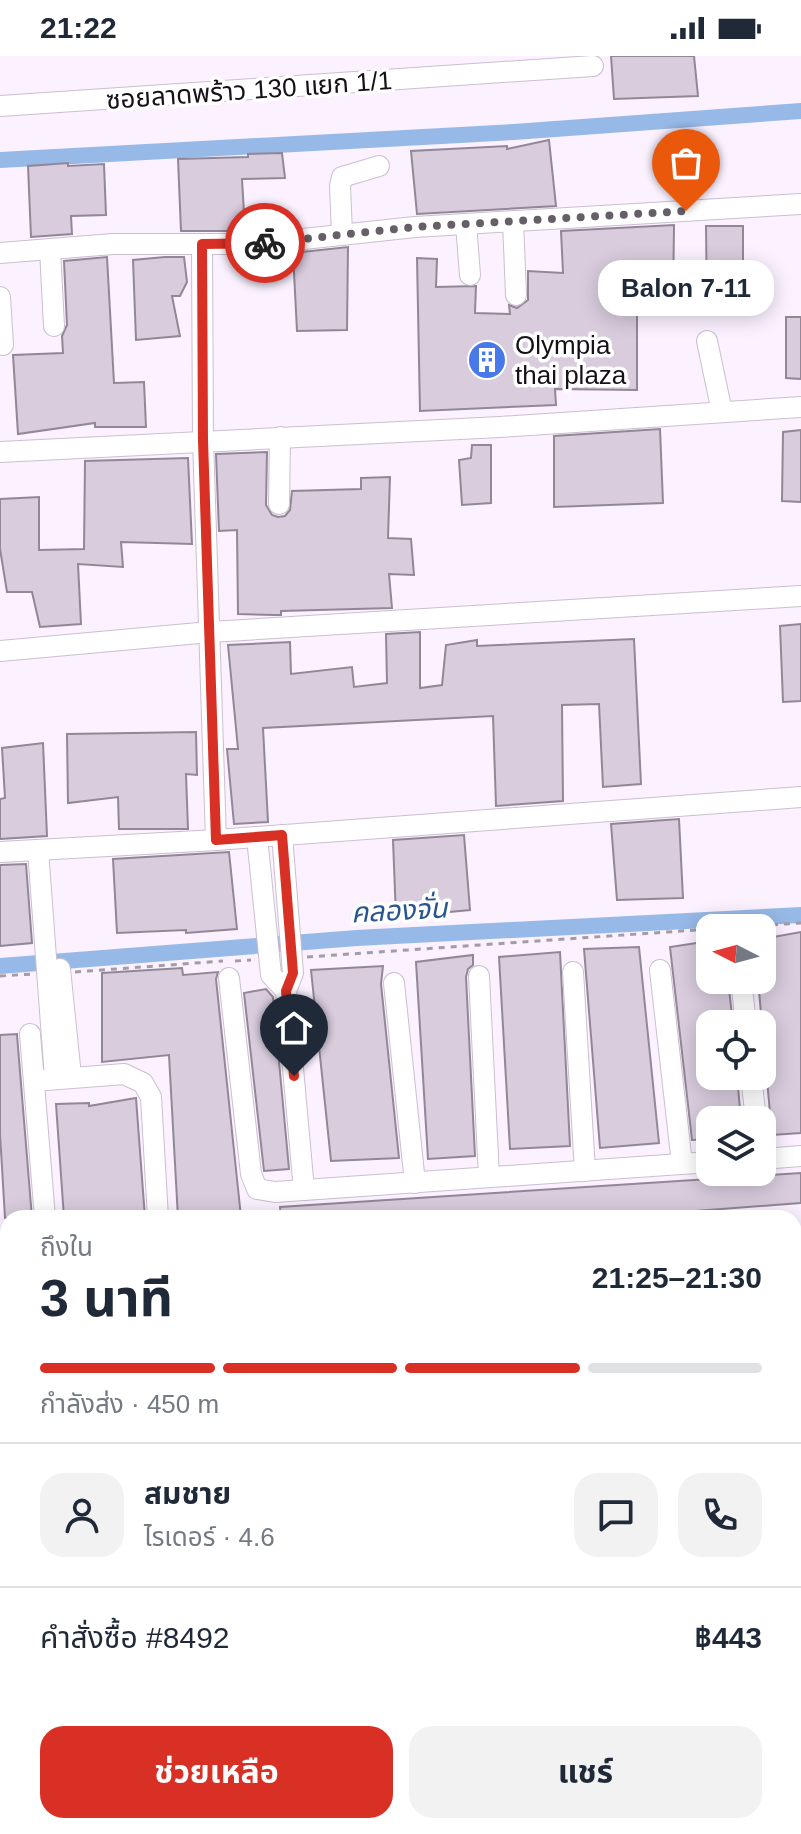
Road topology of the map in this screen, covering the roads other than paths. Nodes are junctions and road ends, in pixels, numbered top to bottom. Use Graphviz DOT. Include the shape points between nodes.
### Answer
graph roads {
  1 [pos="593,66"];
  2 [pos="0,106"];
  3 [pos="379,166"];
  4 [pos="801,204"];
  5 [pos="513,221"];
  6 [pos="466,224"];
  7 [pos="342,234"];
  8 [pos="202,244"];
  9 [pos="50,249"];
  10 [pos="0,253"];
  11 [pos="470,275"];
  12 [pos="516,295"];
  13 [pos="0,297"];
  14 [pos="54,326"];
  15 [pos="707,341"];
  16 [pos="3,345"];
  17 [pos="801,407"];
  18 [pos="722,412"];
  19 [pos="280,437"];
  20 [pos="203,440"];
  21 [pos="0,452"];
  22 [pos="279,504"];
  23 [pos="801,596"];
  24 [pos="210,632"];
  25 [pos="0,651"];
  26 [pos="801,797"];
  27 [pos="282,835"];
  28 [pos="257,837"];
  29 [pos="216,840"];
  30 [pos="43,850"];
  31 [pos="0,852"];
  32 [pos="660,970"];
  33 [pos="573,972"];
  34 [pos="479,976"];
  35 [pos="229,978"];
  36 [pos="394,983"];
  37 [pos="286,991"];
  38 [pos="30,1034"];
  39 [pos="53,1078"];
  40 [pos="801,1156"];
  41 [pos="776,1158"];
  42 [pos="696,1163"];
  43 [pos="682,1164"];
  44 [pos="585,1171"];
  45 [pos="489,1177"];
  46 [pos="415,1183"];
  47 [pos="304,1190"];
  48 [pos="45,1210"];
  49 [pos="158,1210"];
  1 -- 2 [label="street, ซอยลาดพร้าว 130 แยก 1/1"];
  3 -- 7 [label="street" via="342,177"];
  4 -- 5 [label="street"];
  5 -- 6 [label="street"];
  5 -- 12 [label="street"];
  6 -- 7 [label="street"];
  6 -- 11 [label="street"];
  7 -- 8 [label="street"];
  8 -- 9 [label="street"];
  8 -- 20 [label="street"];
  9 -- 10 [label="street"];
  9 -- 14 [label="street"];
  13 -- 16 [label="street"];
  15 -- 18 [label="street"];
  17 -- 18 [label="street"];
  18 -- 19 [label="street"];
  19 -- 20 [label="street"];
  19 -- 22 [label="street"];
  20 -- 21 [label="street"];
  20 -- 24 [label="street"];
  23 -- 24 [label="street"];
  24 -- 25 [label="street"];
  24 -- 29 [label="street"];
  26 -- 27 [label="street"];
  27 -- 28 [label="street"];
  27 -- 37 [label="street" via="293,973"];
  28 -- 29 [label="street"];
  28 -- 37 [label="street" via="271,975"];
  29 -- 30 [label="street"];
  30 -- 31 [label="street"];
  30 -- 39 [label="street" via="55,978"];
  32 -- 43 [label="street"];
  33 -- 44 [label="street"];
  34 -- 45 [label="street"];
  35 -- 47 [label="street" via="251,1174 257,1189"];
  36 -- 46 [label="street"];
  37 -- 47 [label="street"];
  38 -- 39 [label="street"];
  39 -- 48 [label="street"];
  39 -- 49 [label="street" via="124,1074 143,1083 151,1097"];
  40 -- 41 [label="street"];
  42 -- 43 [label="street"];
  43 -- 44 [label="street"];
  44 -- 45 [label="street"];
  45 -- 46 [label="street"];
  46 -- 47 [label="street"];
}
